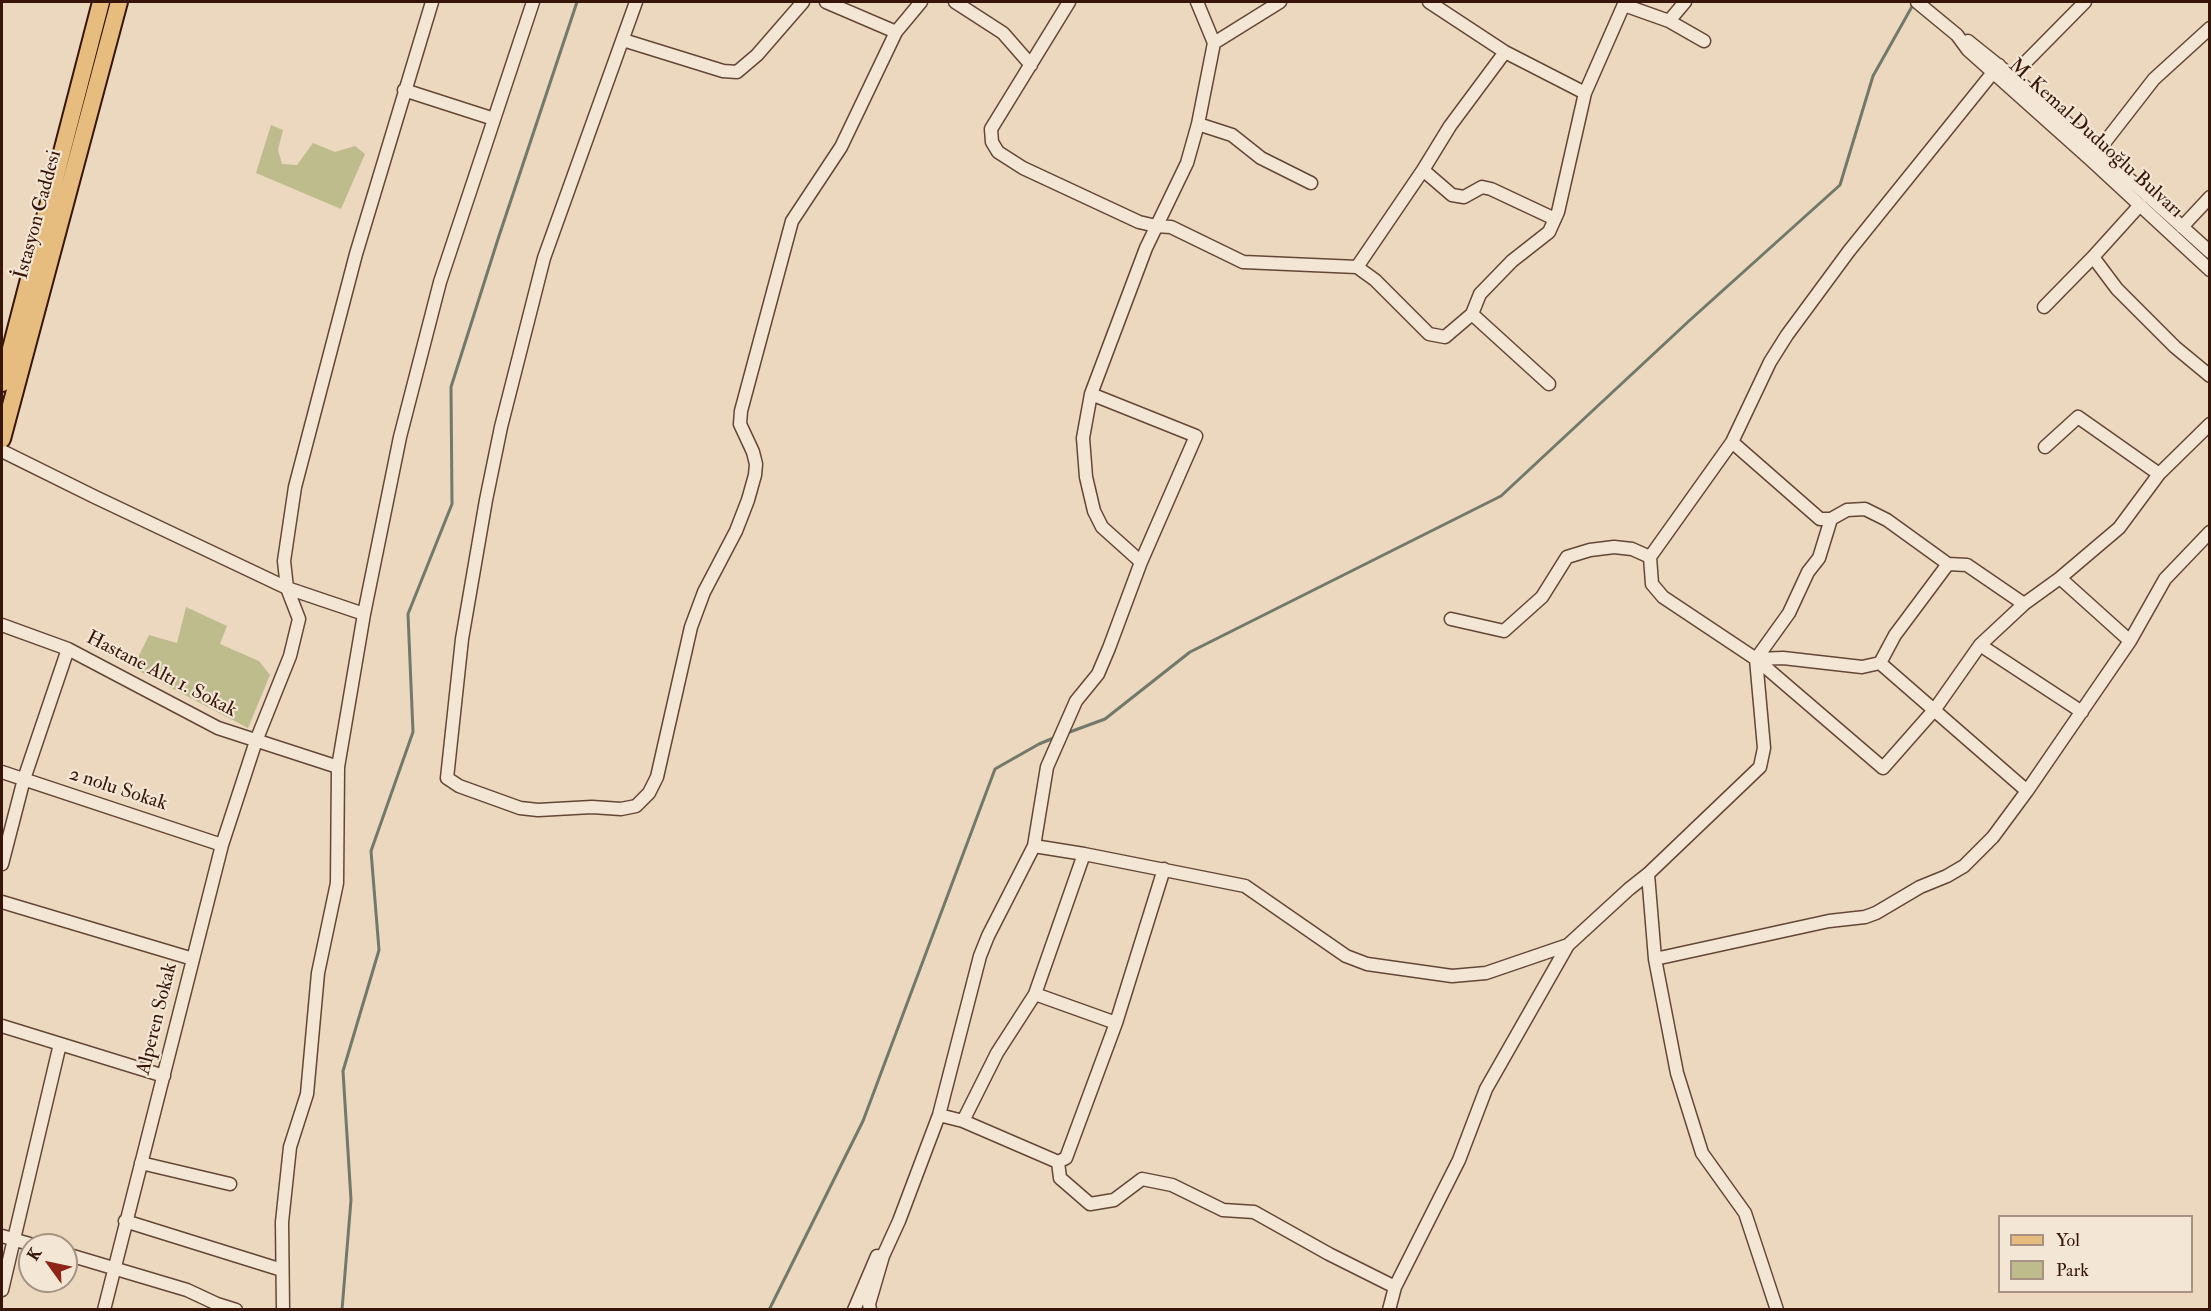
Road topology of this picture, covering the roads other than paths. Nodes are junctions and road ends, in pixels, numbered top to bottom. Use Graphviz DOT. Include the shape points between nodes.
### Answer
graph roads {
  1 [pos="101,2"];
  2 [pos="118,2"];
  3 [pos="432,2"];
  4 [pos="533,2"];
  5 [pos="636,2"];
  6 [pos="803,2"];
  7 [pos="826,2"];
  8 [pos="921,2"];
  9 [pos="955,2"];
  10 [pos="1069,2"];
  11 [pos="1197,2"];
  12 [pos="1280,2"];
  13 [pos="1429,2"];
  14 [pos="1685,2"];
  15 [pos="1917,2"];
  16 [pos="2085,2"];
  17 [pos="1624,3"];
  18 [pos="842,4"];
  19 [pos="1669,21"];
  20 [pos="2210,28"];
  21 [pos="896,32"];
  22 [pos="622,40"];
  23 [pos="1704,41"];
  24 [pos="1214,43"];
  25 [pos="1505,51"];
  26 [pos="1031,65"];
  27 [pos="1996,69"];
  28 [pos="2009,80"];
  29 [pos="404,90"];
  30 [pos="1585,93"];
  31 [pos="494,119"];
  32 [pos="1198,124"];
  33 [pos="2098,151"];
  34 [pos="1423,170"];
  35 [pos="1311,183"];
  36 [pos="2210,197"];
  37 [pos="2140,205"];
  38 [pos="1554,219"];
  39 [pos="1156,226"];
  40 [pos="2182,226"];
  41 [pos="2210,252"];
  42 [pos="2093,257"];
  43 [pos="1357,267"];
  44 [pos="2210,270"];
  45 [pos="2044,307"];
  46 [pos="1472,314"];
  47 [pos="2210,376"];
  48 [pos="2,383"];
  49 [pos="1549,384"];
  50 [pos="1091,394"];
  51 [pos="2209,427"];
  52 [pos="2,439"];
  53 [pos="1732,442"];
  54 [pos="2045,447"];
  55 [pos="2,451"];
  56 [pos="2159,474"];
  57 [pos="1831,519"];
  58 [pos="2210,531"];
  59 [pos="1650,556"];
  60 [pos="1141,562"];
  61 [pos="1948,564"];
  62 [pos="2060,578"];
  63 [pos="287,588"];
  64 [pos="2024,604"];
  65 [pos="364,614"];
  66 [pos="1451,619"];
  67 [pos="2,625"];
  68 [pos="2130,640"];
  69 [pos="1980,645"];
  70 [pos="68,649"];
  71 [pos="1756,659"];
  72 [pos="1880,663"];
  73 [pos="1935,709"];
  74 [pos="2082,712"];
  75 [pos="255,741"];
  76 [pos="338,767"];
  77 [pos="2,771"];
  78 [pos="24,779"];
  79 [pos="2028,791"];
  80 [pos="222,845"];
  81 [pos="1034,846"];
  82 [pos="1084,854"];
  83 [pos="2,864"];
  84 [pos="1164,869"];
  85 [pos="1648,874"];
  86 [pos="2,902"];
  87 [pos="1568,945"];
  88 [pos="1655,958"];
  89 [pos="193,959"];
  90 [pos="1035,994"];
  91 [pos="1116,1023"];
  92 [pos="2,1026"];
  93 [pos="60,1044"];
  94 [pos="164,1076"];
  95 [pos="939,1115"];
  96 [pos="963,1121"];
  97 [pos="1058,1162"];
  98 [pos="141,1163"];
  99 [pos="230,1184"];
  100 [pos="904,1207"];
  101 [pos="125,1221"];
  102 [pos="8,1238"];
  103 [pos="78,1258"];
  104 [pos="114,1268"];
  105 [pos="282,1270"];
  106 [pos="1395,1287"];
  107 [pos="2,1290"];
  108 [pos="104,1310"];
  109 [pos="236,1310"];
  110 [pos="283,1310"];
  111 [pos="854,1310"];
  112 [pos="870,1310"];
  113 [pos="1389,1310"];
  114 [pos="1777,1310"];
  1 -- 48 [label="main road, İstasyon Caddesi"];
  2 -- 52 [label="main road, İstasyon Caddesi"];
  3 -- 29 [label="street, Alperen Sokak"];
  4 -- 31 [label="street"];
  5 -- 22 [label="street"];
  6 -- 22 [label="street" via="737,72"];
  7 -- 18 [label="street"];
  8 -- 21 [label="street"];
  9 -- 26 [label="street" via="1003,33"];
  10 -- 26 [label="street"];
  11 -- 24 [label="street"];
  12 -- 24 [label="street"];
  13 -- 25 [label="street"];
  14 -- 19 [label="street"];
  15 -- 27 [label="street, M. Kemal Duduoğlu Bulvarı" via="1972,43"];
  16 -- 28 [label="street"];
  17 -- 19 [label="street"];
  17 -- 30 [label="street"];
  18 -- 21 [label="street"];
  19 -- 23 [label="street"];
  20 -- 33 [label="street" via="2154,79"];
  21 -- 22 [label="street" via="841,147 792,221 741,411 740,424 753,452 755,475 736,531 704,592 691,627 650,794 636,806 621,809 520,808 447,778 462,639 501,427 544,258"];
  24 -- 32 [label="street"];
  25 -- 30 [label="street"];
  25 -- 34 [label="street"];
  26 -- 39 [label="street" via="991,129 998,152 1023,168 1139,222"];
  27 -- 28 [label="street, M. Kemal Duduoğlu Bulvarı"];
  27 -- 53 [label="street" via="1787,334"];
  28 -- 33 [label="street, M. Kemal Duduoğlu Bulvarı"];
  28 -- 37 [label="street, M. Kemal Duduoğlu Bulvarı"];
  29 -- 31 [label="street"];
  29 -- 63 [label="street, Alperen Sokak" via="295,487 284,561"];
  30 -- 38 [label="street"];
  31 -- 65 [label="street" via="440,282 400,438"];
  32 -- 35 [label="street" via="1232,135 1261,158"];
  32 -- 39 [label="street" via="1186,163"];
  33 -- 40 [label="street, M. Kemal Duduoğlu Bulvarı"];
  34 -- 38 [label="street" via="1452,195 1464,196 1482,187 1491,189"];
  34 -- 43 [label="street"];
  36 -- 40 [label="street"];
  37 -- 42 [label="street"];
  37 -- 44 [label="street, M. Kemal Duduoğlu Bulvarı"];
  38 -- 46 [label="street" via="1549,232 1512,261 1480,294"];
  39 -- 43 [label="street" via="1171,227 1243,262"];
  39 -- 50 [label="street"];
  40 -- 41 [label="street, M. Kemal Duduoğlu Bulvarı"];
  42 -- 45 [label="street"];
  42 -- 47 [label="street" via="2117,289"];
  43 -- 46 [label="street" via="1429,334 1444,337"];
  46 -- 49 [label="street"];
  50 -- 60 [label="street" via="1083,438 1094,511 1102,527"];
  50 -- 60 [label="street" via="1196,435"];
  51 -- 56 [label="street"];
  53 -- 57 [label="street" via="1820,519"];
  53 -- 59 [label="street"];
  54 -- 56 [label="street" via="2078,417"];
  55 -- 63 [label="street"];
  56 -- 62 [label="street" via="2119,528"];
  57 -- 61 [label="street" via="1847,510 1865,509"];
  57 -- 71 [label="street" via="1819,558 1808,572 1789,614"];
  58 -- 68 [label="street" via="2165,579"];
  59 -- 66 [label="street" via="1614,547 1567,556 1542,597 1504,632"];
  59 -- 71 [label="street" via="1652,584 1663,597"];
  60 -- 81 [label="street" via="1098,674 1076,701 1047,767"];
  61 -- 64 [label="street" via="1967,565"];
  61 -- 72 [label="street" via="1895,635"];
  62 -- 64 [label="street"];
  62 -- 68 [label="street"];
  63 -- 65 [label="street"];
  63 -- 75 [label="street, Alperen Sokak" via="299,619 290,656"];
  64 -- 69 [label="street"];
  65 -- 76 [label="street"];
  67 -- 70 [label="street, Hastane Altı 1. Sokak"];
  68 -- 74 [label="street"];
  69 -- 73 [label="street"];
  69 -- 74 [label="street"];
  70 -- 75 [label="street, Hastane Altı 1. Sokak" via="218,728"];
  70 -- 78 [label="street"];
  71 -- 72 [label="street" via="1862,666"];
  71 -- 73 [label="street" via="1883,768"];
  71 -- 85 [label="street" via="1764,748 1760,767"];
  72 -- 73 [label="street"];
  73 -- 79 [label="street"];
  74 -- 79 [label="street"];
  75 -- 76 [label="street, Hastane Altı 1. Sokak"];
  75 -- 80 [label="street, Alperen Sokak"];
  76 -- 105 [label="street" via="337,883 318,973 307,1094 290,1147 282,1222"];
  77 -- 78 [label="street, 2 nolu Sokak"];
  78 -- 80 [label="street, 2 nolu Sokak"];
  78 -- 83 [label="street"];
  79 -- 88 [label="street" via="1993,837 1964,866 1920,886 1876,913"];
  80 -- 89 [label="street, Alperen Sokak"];
  81 -- 82 [label="street"];
  81 -- 95 [label="street" via="980,956"];
  82 -- 84 [label="street"];
  82 -- 90 [label="street"];
  84 -- 87 [label="street" via="1245,886 1346,956 1367,964 1452,976 1486,973"];
  84 -- 91 [label="street"];
  85 -- 87 [label="street"];
  85 -- 88 [label="street"];
  86 -- 89 [label="street"];
  87 -- 106 [label="street" via="1485,1089 1459,1160"];
  88 -- 114 [label="street" via="1677,1073 1702,1153 1745,1213"];
  89 -- 94 [label="street, Alperen Sokak"];
  90 -- 91 [label="street"];
  90 -- 96 [label="street" via="998,1053"];
  91 -- 97 [label="street" via="1066,1158"];
  92 -- 93 [label="street"];
  93 -- 94 [label="street"];
  93 -- 102 [label="street"];
  94 -- 98 [label="street, Alperen Sokak"];
  95 -- 96 [label="street"];
  95 -- 100 [label="street"];
  96 -- 97 [label="street"];
  97 -- 106 [label="street" via="1060,1178 1090,1203 1114,1200 1142,1179 1172,1185 1223,1210 1254,1212"];
  98 -- 99 [label="street"];
  98 -- 101 [label="street, Alperen Sokak"];
  100 -- 111 [label="street" via="867,1276"];
  100 -- 112 [label="street" via="883,1256"];
  101 -- 104 [label="street, Alperen Sokak"];
  101 -- 105 [label="street"];
  102 -- 107 [label="street"];
  103 -- 104 [label="street"];
  104 -- 108 [label="street, Alperen Sokak"];
  104 -- 109 [label="street"];
  105 -- 110 [label="street"];
  106 -- 113 [label="street"];
}
